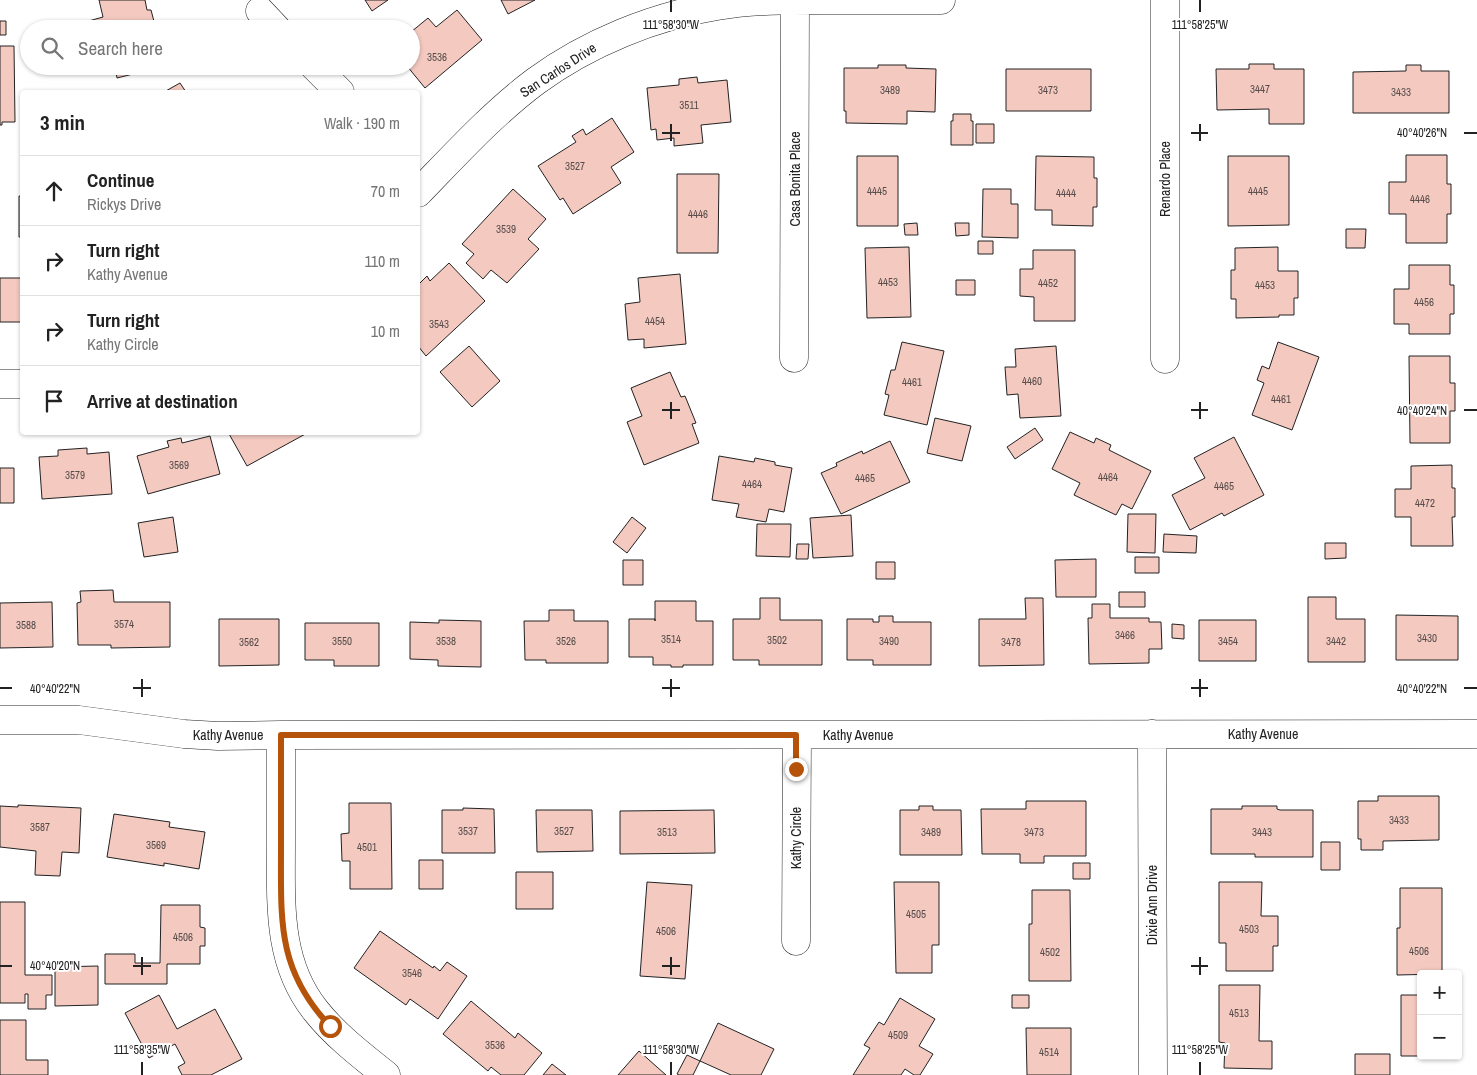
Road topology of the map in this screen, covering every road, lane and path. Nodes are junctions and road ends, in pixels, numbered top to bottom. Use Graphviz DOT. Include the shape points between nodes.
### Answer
graph roads {
  1 [pos="795,0"];
  2 [pos="941,0"];
  3 [pos="1165,0"];
  4 [pos="323,75"];
  5 [pos="338,90"];
  6 [pos="421,182"];
  7 [pos="794,358"];
  8 [pos="1165,359"];
  9 [pos="0,384"];
  10 [pos="20,384"];
  11 [pos="0,720"];
  12 [pos="1152,734"];
  13 [pos="1477,734"];
  14 [pos="281,735"];
  15 [pos="796,735"];
  16 [pos="796,941"];
  17 [pos="386,1075"];
  18 [pos="1153,1075"];
  1 -- 2 [label="street, San Carlos Drive"];
  1 -- 6 [label="street, San Carlos Drive" via="717,6 671,17 602,42 567,61 513,99"];
  1 -- 7 [label="street, Casa Bonita Place"];
  3 -- 8 [label="street, Renardo Place"];
  4 -- 5 [label="street"];
  9 -- 10 [label="street"];
  11 -- 14 [label="street, Kathy Avenue" via="79,720 218,736"];
  12 -- 13 [label="street, Kathy Avenue"];
  12 -- 15 [label="street, Kathy Avenue"];
  12 -- 18 [label="street, Dixie Ann Drive"];
  14 -- 15 [label="street, Kathy Avenue"];
  14 -- 17 [label="street" via="281,917 287,955 315,1011 345,1042"];
  15 -- 16 [label="street, Kathy Circle"];
}
